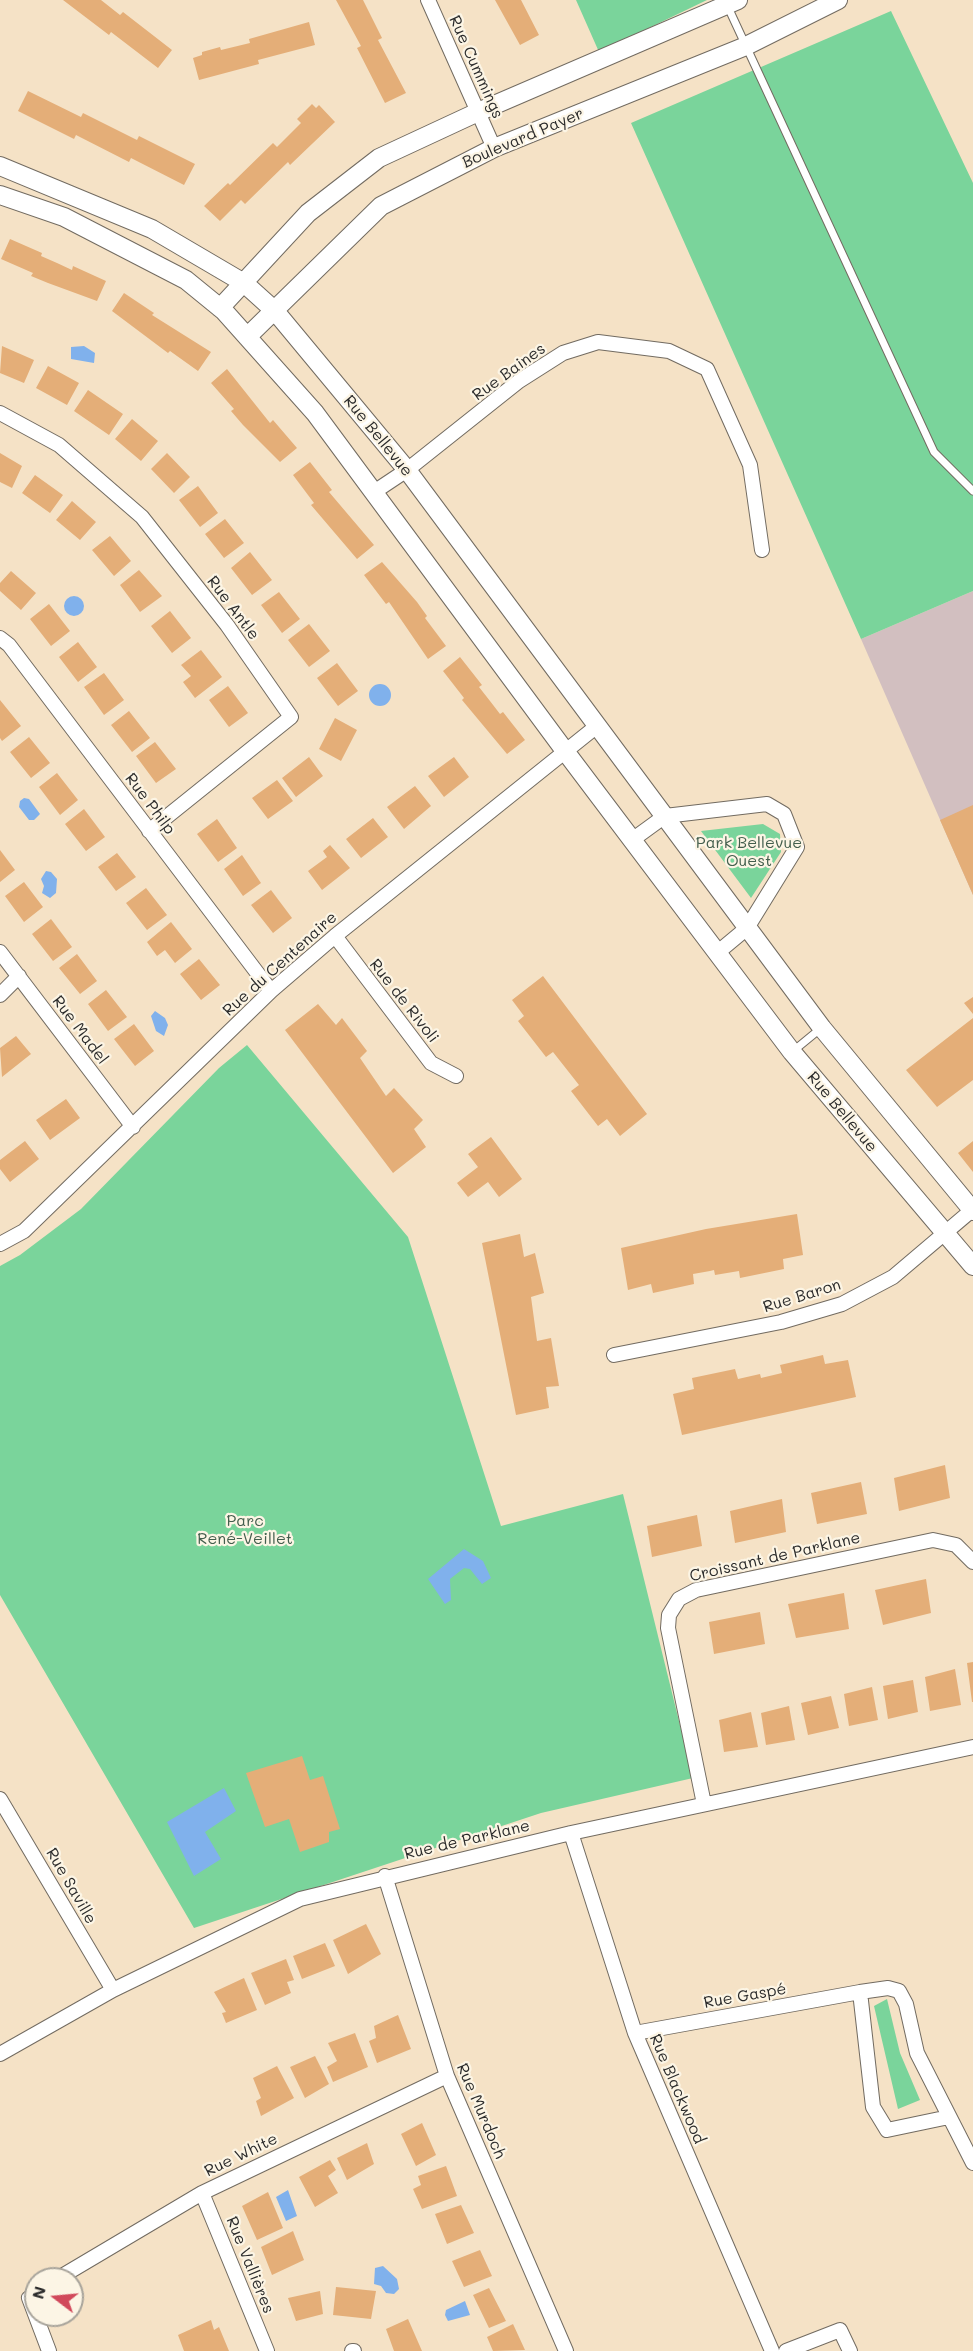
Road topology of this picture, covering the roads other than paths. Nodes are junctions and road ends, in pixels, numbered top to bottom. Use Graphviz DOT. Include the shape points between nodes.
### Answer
graph roads {
  1 [pos="428,0"];
  2 [pos="838,0"];
  3 [pos="733,3"];
  4 [pos="747,46"];
  5 [pos="478,112"];
  6 [pos="494,148"];
  7 [pos="0,166"];
  8 [pos="0,195"];
  9 [pos="244,283"];
  10 [pos="220,308"];
  11 [pos="275,311"];
  12 [pos="247,337"];
  13 [pos="0,413"];
  14 [pos="407,470"];
  15 [pos="973,491"];
  16 [pos="374,492"];
  17 [pos="762,550"];
  18 [pos="0,638"];
  19 [pos="597,726"];
  20 [pos="565,752"];
  21 [pos="664,816"];
  22 [pos="149,831"];
  23 [pos="632,840"];
  24 [pos="747,928"];
  25 [pos="334,936"];
  26 [pos="0,952"];
  27 [pos="717,953"];
  28 [pos="19,976"];
  29 [pos="271,991"];
  30 [pos="0,995"];
  31 [pos="822,1028"];
  32 [pos="792,1052"];
  33 [pos="456,1076"];
  34 [pos="133,1127"];
  35 [pos="973,1210"];
  36 [pos="945,1234"];
  37 [pos="0,1244"];
  38 [pos="973,1266"];
  39 [pos="614,1355"];
  40 [pos="973,1562"];
  41 [pos="973,1747"];
  42 [pos="0,1799"];
  43 [pos="704,1804"];
  44 [pos="571,1833"];
  45 [pos="385,1876"];
  46 [pos="113,1990"];
  47 [pos="860,1992"];
  48 [pos="635,2033"];
  49 [pos="0,2054"];
  50 [pos="447,2076"];
  51 [pos="949,2117"];
  52 [pos="973,2163"];
  53 [pos="202,2193"];
  54 [pos="77,2267"];
  55 [pos="40,2327"];
  56 [pos="49,2351"];
  57 [pos="267,2351"];
  58 [pos="566,2351"];
  59 [pos="772,2351"];
  60 [pos="786,2351"];
  61 [pos="850,2351"];
  1 -- 5 [label="street, Rue Cummings"];
  2 -- 4 [label="street, Boulevard Payer"];
  3 -- 4 [label="lane"];
  3 -- 5 [label="street"];
  4 -- 6 [label="street, Boulevard Payer"];
  4 -- 15 [label="lane" via="934,452"];
  5 -- 6 [label="street, Rue Cummings"];
  5 -- 9 [label="street" via="379,158 308,213"];
  6 -- 11 [label="street, Boulevard Payer" via="381,206"];
  7 -- 9 [label="street, Rue Bellevue" via="152,229"];
  8 -- 10 [label="street, Rue Bellevue" via="64,217 186,280"];
  9 -- 10 [label="street"];
  9 -- 11 [label="street, Rue Bellevue"];
  10 -- 12 [label="street, Rue Bellevue"];
  11 -- 12 [label="street, Boulevard Payer"];
  11 -- 14 [label="street, Rue Bellevue"];
  12 -- 16 [label="street, Rue Bellevue" via="315,413"];
  13 -- 22 [label="street, Rue Antle" via="59,446 142,517 291,717"];
  14 -- 16 [label="street, Rue Baines"];
  14 -- 17 [label="street, Rue Baines" via="519,381 564,353 598,342 669,351 707,369 750,465"];
  14 -- 19 [label="street, Rue Bellevue"];
  16 -- 20 [label="street, Rue Bellevue"];
  18 -- 22 [label="street, Rue Philp"];
  19 -- 20 [label="street, Rue du Centenaire"];
  19 -- 21 [label="street, Rue Bellevue"];
  20 -- 23 [label="street, Rue Bellevue"];
  20 -- 25 [label="street, Rue du Centenaire"];
  21 -- 23 [label="street"];
  21 -- 24 [label="street, Rue Bellevue"];
  21 -- 24 [label="street" via="767,804 784,814 797,847"];
  22 -- 29 [label="street, Rue Philp"];
  23 -- 27 [label="street, Rue Bellevue"];
  24 -- 27 [label="street"];
  24 -- 31 [label="street, Rue Bellevue"];
  25 -- 29 [label="street, Rue du Centenaire"];
  25 -- 33 [label="street, Rue de Rivoli" via="431,1064"];
  26 -- 28 [label="street, Rue Madel"];
  27 -- 32 [label="street, Rue Bellevue"];
  28 -- 30 [label="street"];
  28 -- 34 [label="street, Rue Madel"];
  29 -- 34 [label="street, Rue du Centenaire"];
  31 -- 32 [label="lane"];
  31 -- 35 [label="street, Rue Bellevue"];
  32 -- 36 [label="street, Rue Bellevue"];
  34 -- 37 [label="street, Rue du Centenaire" via="24,1231"];
  35 -- 36 [label="street, Rue Baron"];
  36 -- 38 [label="street, Rue Bellevue"];
  36 -- 39 [label="street, Rue Baron" via="893,1277 842,1304 780,1322"];
  40 -- 43 [label="street, Croissant de Parklane" via="956,1545 933,1540 693,1590 679,1599 669,1615 668,1628"];
  41 -- 43 [label="street, Rue de Parklane"];
  42 -- 46 [label="street, Rue Saville"];
  43 -- 44 [label="street, Rue de Parklane"];
  44 -- 45 [label="street, Rue de Parklane"];
  44 -- 48 [label="street, Rue Blackwood"];
  45 -- 46 [label="street, Rue de Parklane" via="300,1899"];
  45 -- 50 [label="street, Rue Murdoch"];
  46 -- 49 [label="street, Rue de Parklane"];
  47 -- 48 [label="street, Rue Gaspé"];
  47 -- 51 [label="street, Rue Gaspé" via="888,1988 898,1991 906,2004 917,2053"];
  47 -- 51 [label="street" via="873,2107 887,2130"];
  48 -- 59 [label="street, Rue Blackwood"];
  50 -- 53 [label="street, Rue White"];
  50 -- 58 [label="street, Rue Murdoch"];
  51 -- 52 [label="street, Rue Gaspé"];
  53 -- 54 [label="street, Rue White"];
  53 -- 57 [label="street, Rue Vallières"];
  55 -- 56 [label="street"];
  60 -- 61 [label="street" via="840,2330"];
}
